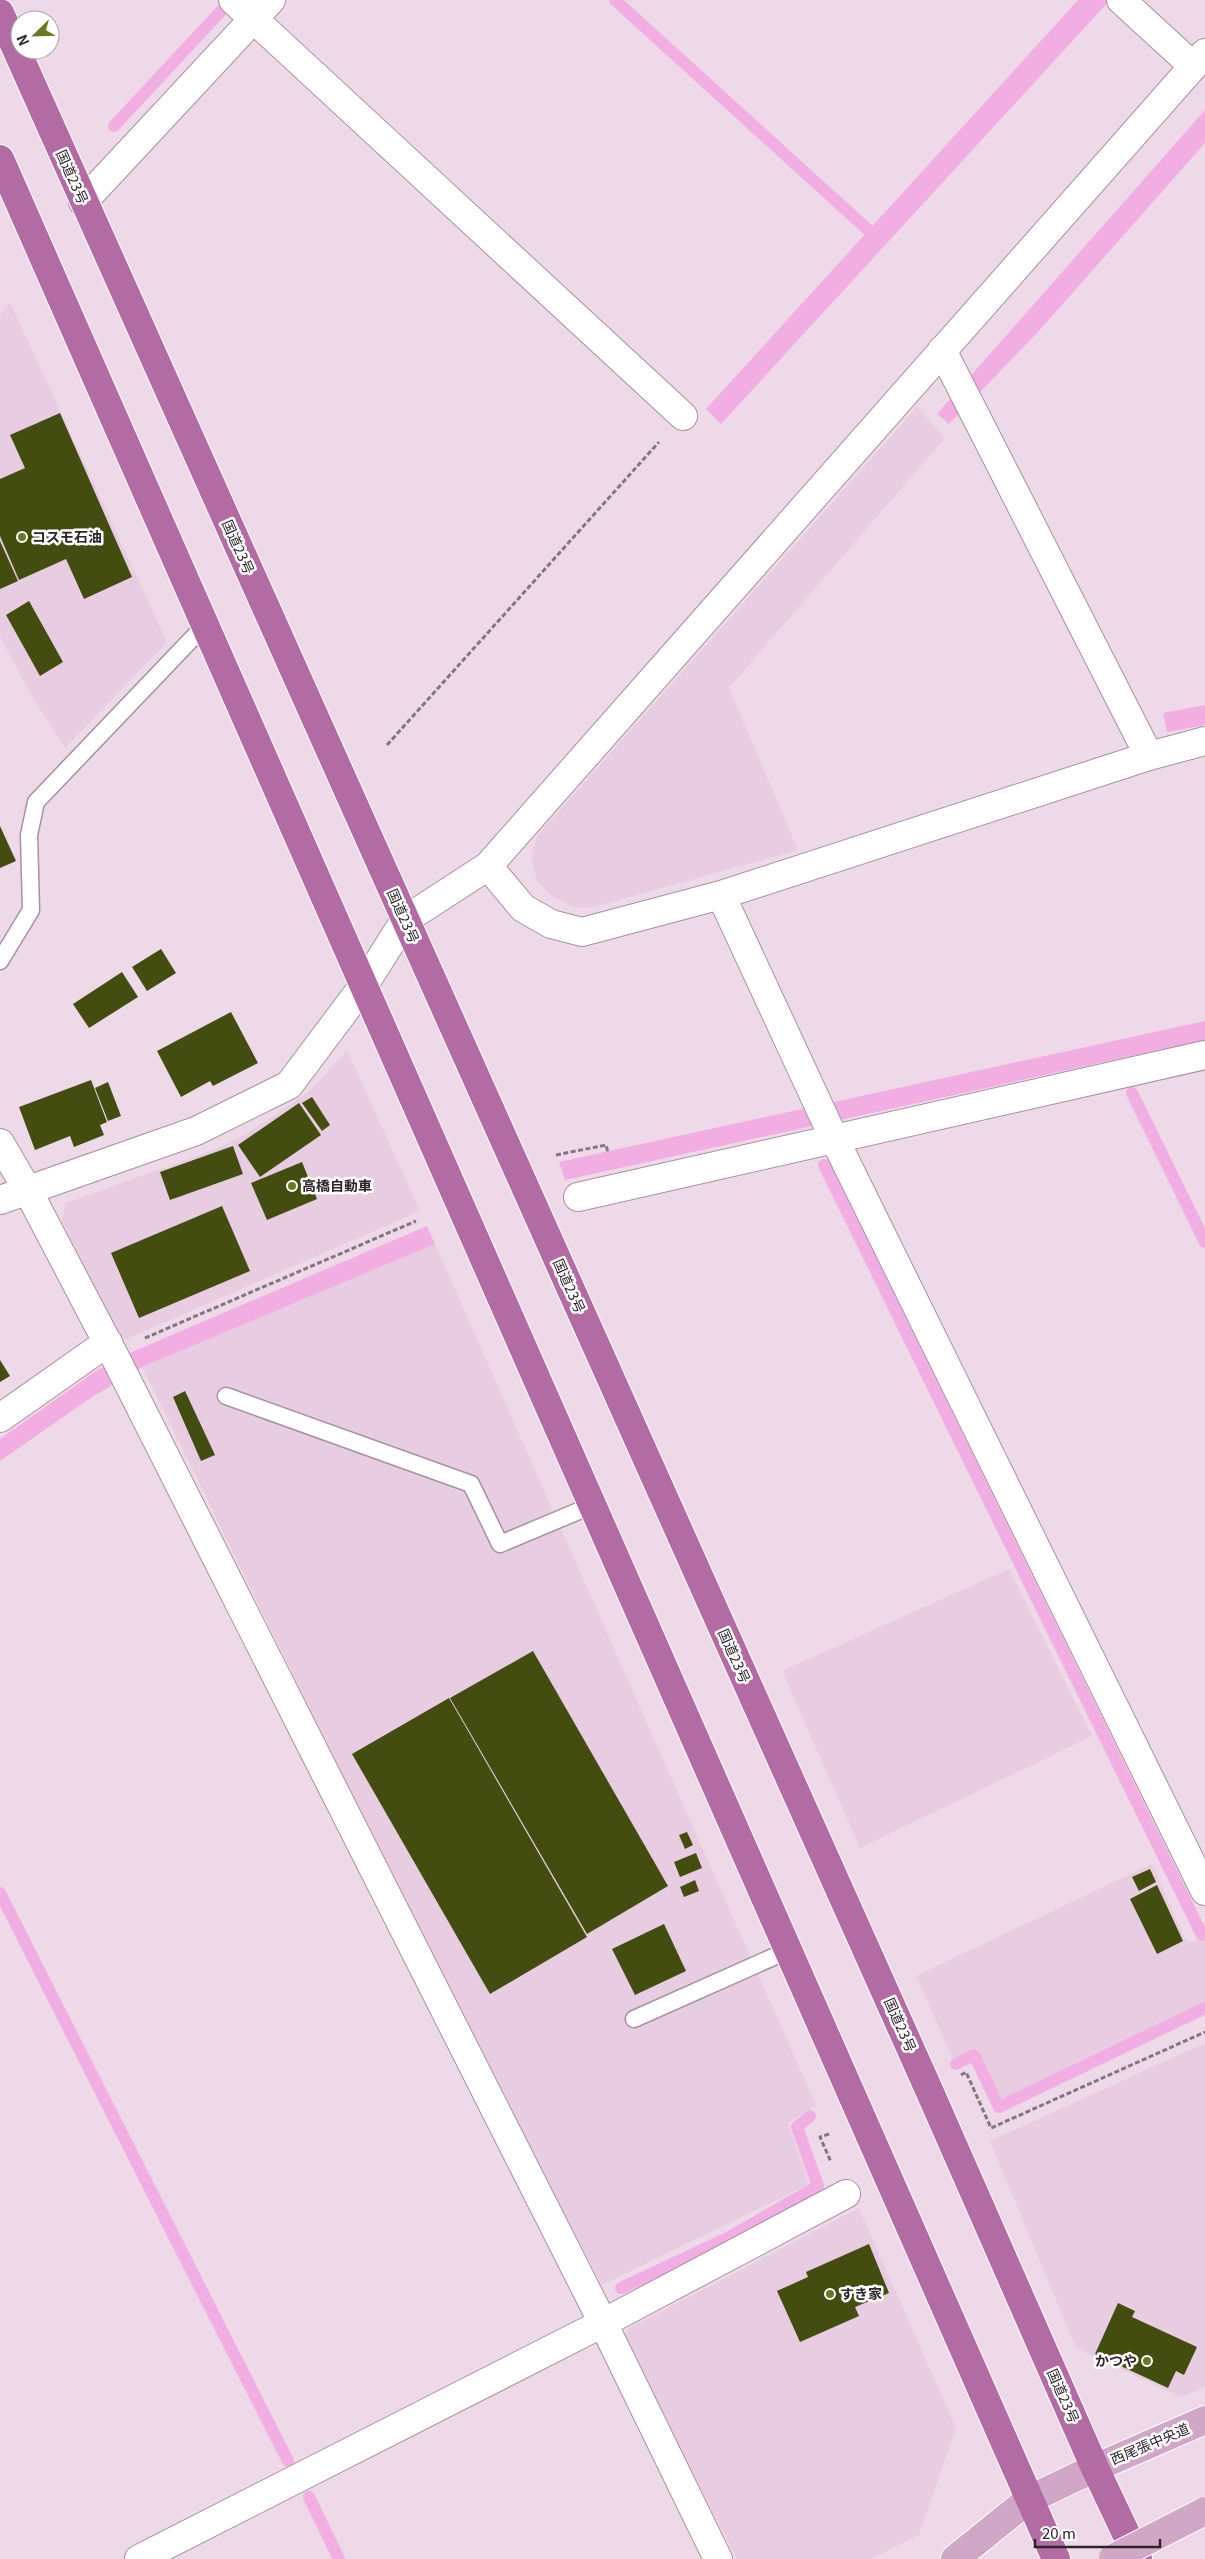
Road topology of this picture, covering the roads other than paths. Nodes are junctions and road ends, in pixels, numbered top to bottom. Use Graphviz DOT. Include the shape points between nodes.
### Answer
graph roads {
  1 [pos="233,0"];
  2 [pos="1121,0"];
  3 [pos="262,10"];
  4 [pos="0,13"];
  5 [pos="1199,59"];
  6 [pos="1,164"];
  7 [pos="83,202"];
  8 [pos="942,350"];
  9 [pos="683,416"];
  10 [pos="205,625"];
  11 [pos="1205,741"];
  12 [pos="1149,756"];
  13 [pos="488,866"];
  14 [pos="721,895"];
  15 [pos="405,920"];
  16 [pos="0,961"];
  17 [pos="364,985"];
  18 [pos="1205,1055"];
  19 [pos="832,1135"];
  20 [pos="0,1144"];
  21 [pos="27,1189"];
  22 [pos="578,1197"];
  23 [pos="0,1200"];
  24 [pos="112,1350"];
  25 [pos="226,1396"];
  26 [pos="0,1418"];
  27 [pos="593,1505"];
  28 [pos="1205,1890"];
  29 [pos="789,1950"];
  30 [pos="634,2020"];
  31 [pos="846,2194"];
  32 [pos="602,2323"];
  33 [pos="1205,2420"];
  34 [pos="1095,2468"];
  35 [pos="1028,2500"];
  36 [pos="1205,2511"];
  37 [pos="139,2559"];
  38 [pos="718,2559"];
  39 [pos="955,2559"];
  40 [pos="1056,2559"];
  41 [pos="1121,2559"];
  1 -- 3 [label="street"];
  2 -- 5 [label="street"];
  3 -- 7 [label="street"];
  3 -- 9 [label="street"];
  4 -- 7 [label="highway, 国道23号"];
  5 -- 8 [label="street"];
  6 -- 10 [label="highway"];
  7 -- 15 [label="highway, 国道23号"];
  8 -- 12 [label="street"];
  8 -- 13 [label="street"];
  10 -- 16 [label="lane" via="36,802 29,835 31,910"];
  10 -- 17 [label="highway"];
  11 -- 12 [label="street"];
  12 -- 14 [label="street"];
  13 -- 14 [label="street" via="524,908 551,924 582,932"];
  13 -- 15 [label="street"];
  14 -- 19 [label="street"];
  15 -- 17 [label="street"];
  15 -- 34 [label="highway, 国道23号"];
  17 -- 21 [label="street" via="289,1084 196,1131"];
  17 -- 27 [label="highway"];
  18 -- 19 [label="street"];
  19 -- 22 [label="street"];
  19 -- 28 [label="street"];
  20 -- 21 [label="street"];
  21 -- 23 [label="street"];
  21 -- 24 [label="street"];
  24 -- 26 [label="street"];
  24 -- 32 [label="street"];
  25 -- 27 [label="lane" via="471,1484 500,1544"];
  27 -- 29 [label="highway"];
  29 -- 30 [label="lane"];
  29 -- 35 [label="highway"];
  31 -- 32 [label="street"];
  32 -- 37 [label="street"];
  32 -- 38 [label="street"];
  33 -- 34 [label="main road, 西尾張中央道"];
  34 -- 35 [label="main road, 西尾張中央道"];
  34 -- 41 [label="highway, 国道23号"];
  35 -- 39 [label="main road, 西尾張中央道"];
  35 -- 40 [label="highway"];
  36 -- 41 [label="main road, bridge"];
}
